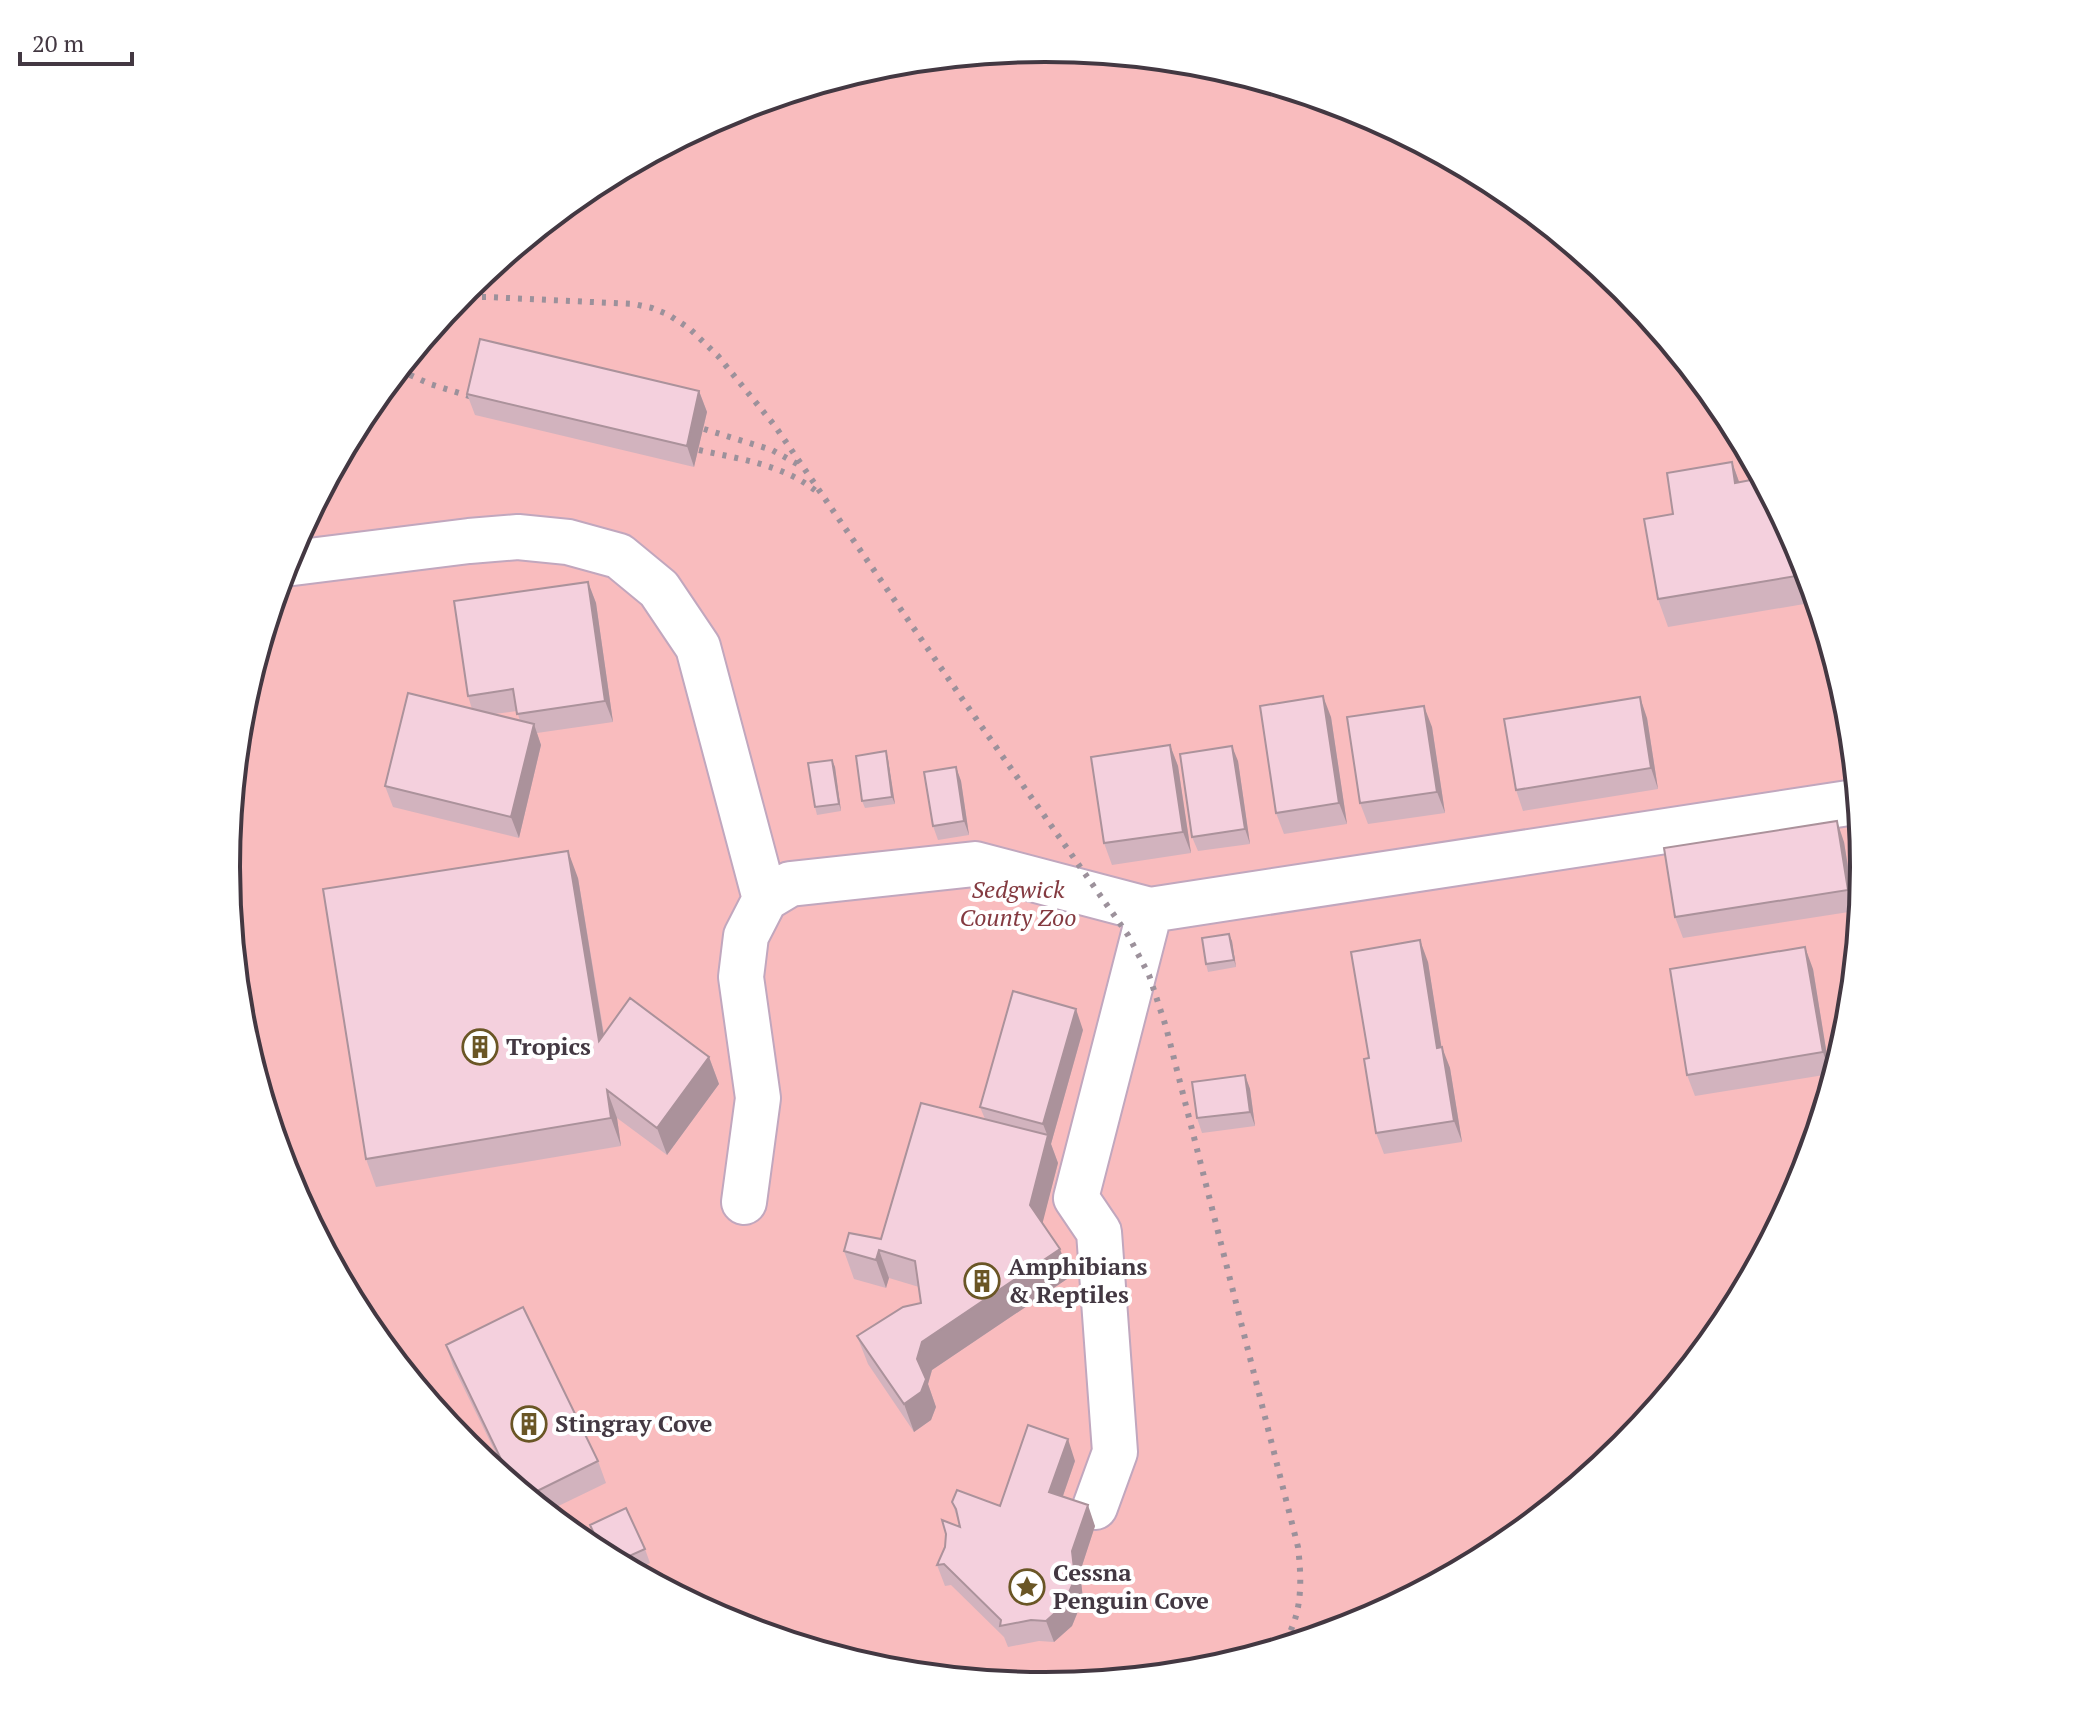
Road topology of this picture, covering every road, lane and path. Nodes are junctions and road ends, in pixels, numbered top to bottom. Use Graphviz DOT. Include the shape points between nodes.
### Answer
graph roads {
  1 [pos="300,562"];
  2 [pos="1847,803"];
  3 [pos="765,899"];
  4 [pos="1150,910"];
  5 [pos="744,1202"];
  6 [pos="1095,1507"];
  1 -- 3 [label="lane" via="518,537 568,542 619,556 659,589 698,647"];
  2 -- 4 [label="lane"];
  3 -- 4 [label="lane" via="790,884 975,864"];
  3 -- 5 [label="lane" via="746,936 741,977 758,1098"];
  4 -- 6 [label="lane" via="1076,1198 1099,1232 1115,1452"];
}
